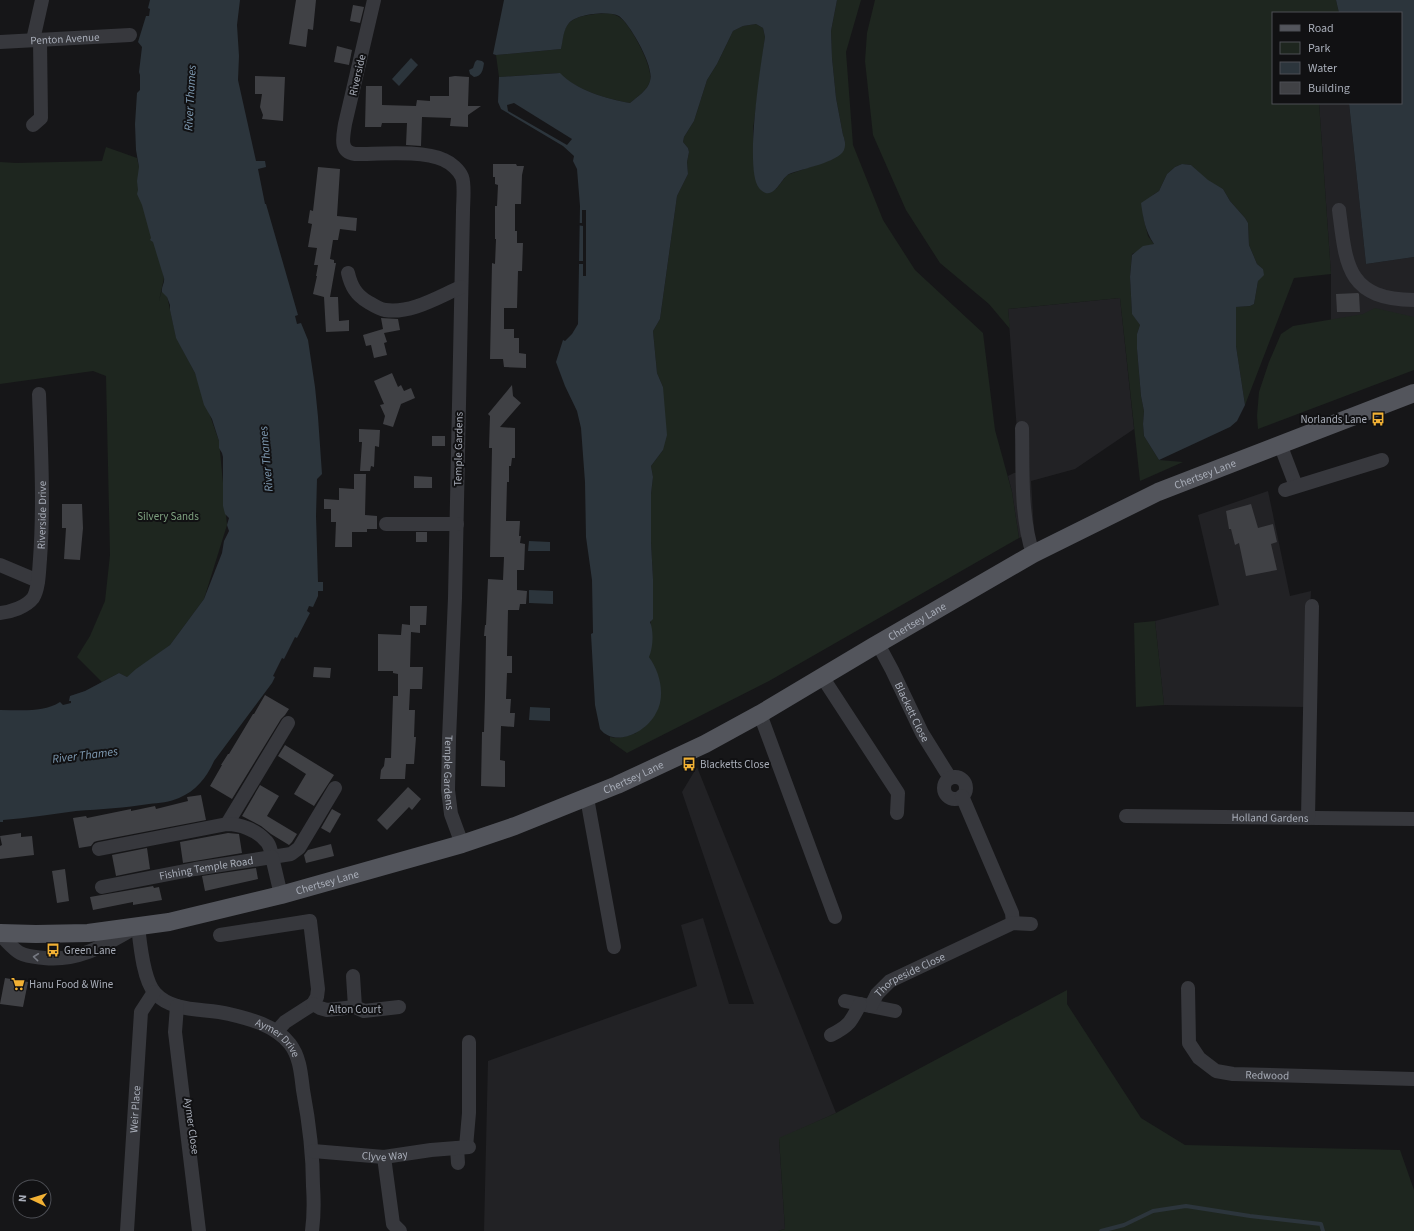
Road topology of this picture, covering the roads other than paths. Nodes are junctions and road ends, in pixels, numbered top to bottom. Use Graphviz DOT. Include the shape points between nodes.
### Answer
graph roads {
  1 [pos="42,0"];
  2 [pos="374,0"];
  3 [pos="130,34"];
  4 [pos="36,40"];
  5 [pos="0,42"];
  6 [pos="34,125"];
  7 [pos="345,149"];
  8 [pos="1339,210"];
  9 [pos="348,273"];
  10 [pos="461,287"];
  11 [pos="1414,300"];
  12 [pos="1414,393"];
  13 [pos="39,394"];
  14 [pos="1022,428"];
  15 [pos="1280,444"];
  16 [pos="1382,460"];
  17 [pos="1014,473"];
  18 [pos="1024,506"];
  19 [pos="386,524"];
  20 [pos="456,524"];
  21 [pos="1033,554"];
  22 [pos="0,565"];
  23 [pos="38,581"];
  24 [pos="1312,606"];
  25 [pos="0,613"];
  26 [pos="878,644"];
  27 [pos="823,678"];
  28 [pos="760,714"];
  29 [pos="288,723"];
  30 [pos="335,788"];
  31 [pos="587,798"];
  32 [pos="897,813"];
  33 [pos="1126,816"];
  34 [pos="1308,818"];
  35 [pos="1414,819"];
  36 [pos="227,824"];
  37 [pos="462,844"];
  38 [pos="99,849"];
  39 [pos="272,857"];
  40 [pos="102,888"];
  41 [pos="281,895"];
  42 [pos="835,917"];
  43 [pos="1013,924"];
  44 [pos="1031,924"];
  45 [pos="138,926"];
  46 [pos="0,934"];
  47 [pos="220,935"];
  48 [pos="614,947"];
  49 [pos="354,976"];
  50 [pos="1188,988"];
  51 [pos="154,992"];
  52 [pos="845,1001"];
  53 [pos="313,1004"];
  54 [pos="866,1005"];
  55 [pos="177,1006"];
  56 [pos="355,1007"];
  57 [pos="399,1008"];
  58 [pos="895,1010"];
  59 [pos="176,1021"];
  60 [pos="277,1031"];
  61 [pos="831,1035"];
  62 [pos="469,1042"];
  63 [pos="1414,1079"];
  64 [pos="464,1147"];
  65 [pos="312,1151"];
  66 [pos="384,1157"];
  67 [pos="458,1163"];
  68 [pos="395,1229"];
  69 [pos="127,1231"];
  70 [pos="199,1231"];
  71 [pos="206,1231"];
  72 [pos="312,1231"];
  1 -- 4 [label="street"];
  2 -- 7 [label="street, Riverside" via="345,124"];
  3 -- 4 [label="street, Penton Avenue"];
  4 -- 5 [label="street, Penton Avenue"];
  4 -- 6 [label="street" via="41,118"];
  7 -- 10 [label="street, Temple Gardens" via="355,154 434,157 445,160 459,171 463,179"];
  8 -- 11 [label="street" via="1344,249 1352,273 1364,288 1376,295"];
  9 -- 10 [label="street" via="352,286 360,297 384,310 414,307"];
  10 -- 20 [label="street, Temple Gardens"];
  12 -- 15 [label="main road, Chertsey Lane"];
  13 -- 23 [label="street, Riverside Drive" via="43,525"];
  14 -- 18 [label="street"];
  15 -- 16 [label="street" via="1290,488"];
  15 -- 21 [label="main road, Chertsey Lane" via="1158,492"];
  17 -- 18 [label="street"];
  18 -- 21 [label="street"];
  19 -- 20 [label="street"];
  20 -- 37 [label="street, Temple Gardens" via="448,790 450,814"];
  21 -- 26 [label="main road, Chertsey Lane"];
  22 -- 23 [label="street"];
  23 -- 25 [label="street, Riverside Drive" via="33,598 7,613"];
  24 -- 34 [label="street"];
  26 -- 27 [label="main road, Chertsey Lane"];
  26 -- 43 [label="street, Blackett Close" via="922,733 950,778 960,778 965,783 962,796 1012,913"];
  27 -- 28 [label="main road, Chertsey Lane"];
  27 -- 32 [label="street" via="898,793"];
  28 -- 31 [label="main road, Chertsey Lane" via="698,747"];
  28 -- 42 [label="street"];
  29 -- 36 [label="street"];
  30 -- 39 [label="street, Fishing Temple Road" via="299,848 291,854"];
  31 -- 37 [label="main road, Chertsey Lane"];
  31 -- 48 [label="street"];
  33 -- 34 [label="street, Holland Gardens"];
  34 -- 35 [label="street, Holland Gardens"];
  36 -- 38 [label="street"];
  36 -- 39 [label="street" via="244,827 265,839"];
  37 -- 41 [label="main road, Chertsey Lane"];
  39 -- 40 [label="street, Fishing Temple Road" via="195,869"];
  39 -- 41 [label="street"];
  41 -- 45 [label="main road, Chertsey Lane" via="169,922"];
  43 -- 44 [label="street"];
  43 -- 54 [label="street, Thorpeside Close" via="890,981"];
  45 -- 46 [label="main road, Chertsey Lane" via="88,933"];
  45 -- 46 [label="street, one-way" via="81,955 56,959 30,957 19,952"];
  45 -- 51 [label="street, Aymer Drive" via="146,974"];
  47 -- 53 [label="street, Alton Court" via="310,921 318,989"];
  49 -- 56 [label="street"];
  50 -- 63 [label="street, Redwood" via="1189,1043 1199,1058 1216,1071 1233,1074"];
  51 -- 55 [label="street, Aymer Drive"];
  51 -- 69 [label="street, Weir Place" via="141,1012"];
  52 -- 54 [label="street, Thorpeside Close"];
  53 -- 56 [label="street, Alton Court" via="327,1010"];
  53 -- 60 [label="street, Alton Court" via="285,1022"];
  54 -- 58 [label="street, Thorpeside Close"];
  54 -- 61 [label="street" via="846,1028"];
  55 -- 59 [label="street, Aymer Close"];
  55 -- 60 [label="street, Aymer Drive" via="227,1013"];
  56 -- 57 [label="street, Alton Court" via="364,1010"];
  59 -- 70 [label="street, Aymer Close" via="175,1032"];
  59 -- 71 [label="street, Aymer Close" via="180,1032"];
  60 -- 65 [label="street, Aymer Drive" via="290,1044 298,1059"];
  62 -- 64 [label="street" via="469,1113"];
  64 -- 66 [label="street, Clyve Way"];
  64 -- 67 [label="street"];
  65 -- 66 [label="street, Clyve Way"];
  65 -- 72 [label="street, Aymer Drive"];
  66 -- 68 [label="street"];
}
